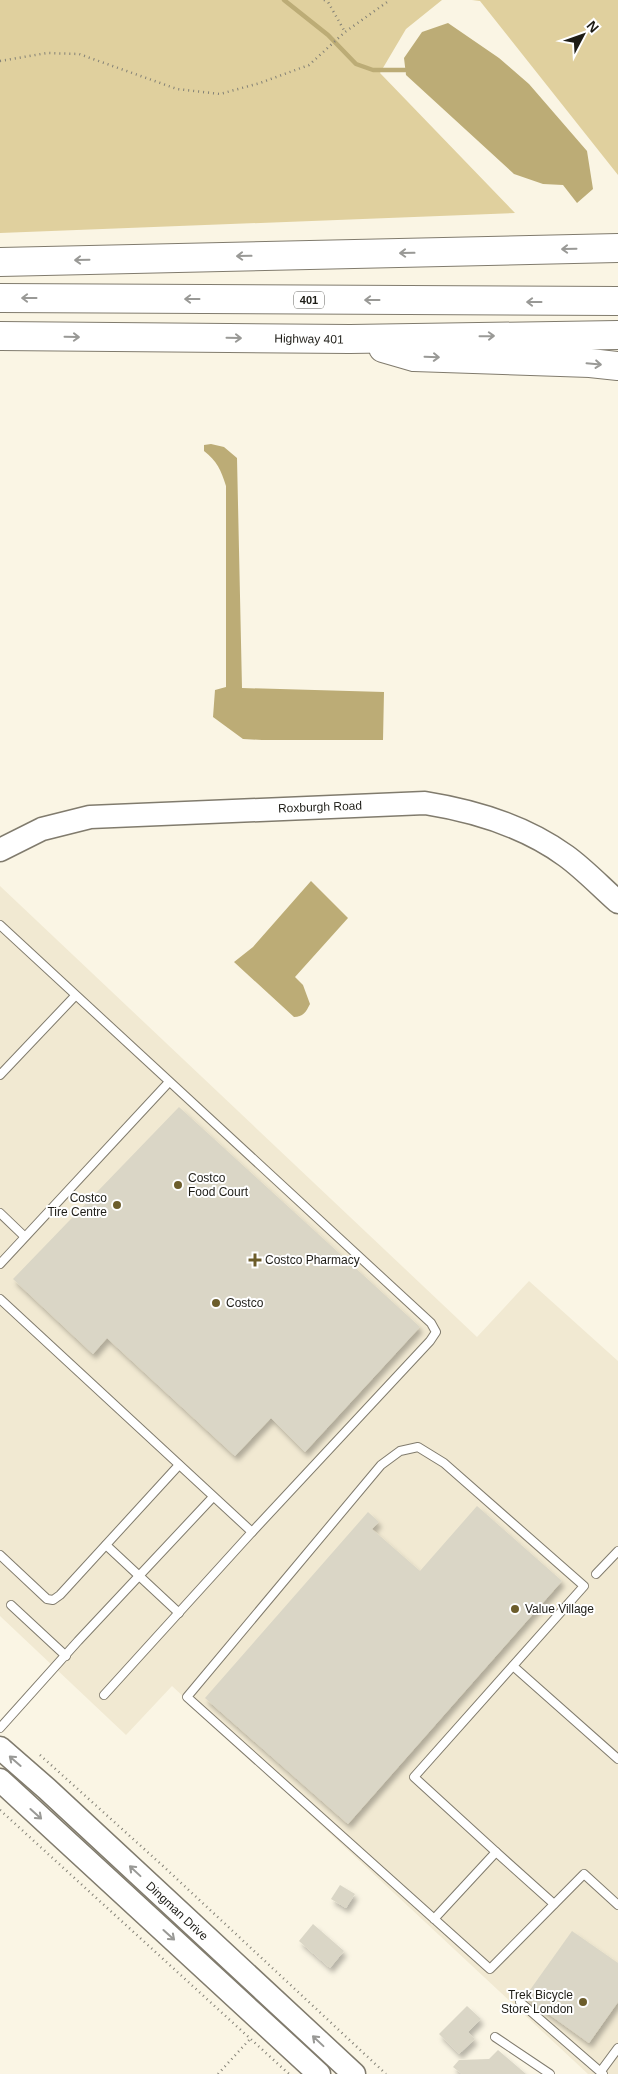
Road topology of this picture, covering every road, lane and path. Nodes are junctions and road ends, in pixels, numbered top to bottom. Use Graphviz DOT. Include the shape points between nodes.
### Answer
graph roads {
  1 [pos="324,0"];
  2 [pos="390,0"];
  3 [pos="345,32"];
  4 [pos="0,60"];
  5 [pos="618,248"];
  6 [pos="0,262"];
  7 [pos="0,298"];
  8 [pos="618,301"];
  9 [pos="618,335"];
  10 [pos="0,336"];
  11 [pos="350,339"];
  12 [pos="618,366"];
  13 [pos="0,850"];
  14 [pos="618,902"];
  15 [pos="0,925"];
  16 [pos="75,996"];
  17 [pos="0,1075"];
  18 [pos="169,1082"];
  19 [pos="0,1214"];
  20 [pos="24,1236"];
  21 [pos="0,1264"];
  22 [pos="0,1300"];
  23 [pos="179,1465"];
  24 [pos="213,1497"];
  25 [pos="252,1532"];
  26 [pos="106,1545"];
  27 [pos="618,1551"];
  28 [pos="0,1555"];
  29 [pos="596,1574"];
  30 [pos="139,1576"];
  31 [pos="11,1605"];
  32 [pos="179,1613"];
  33 [pos="66,1656"];
  34 [pos="513,1666"];
  35 [pos="104,1695"];
  36 [pos="0,1728"];
  37 [pos="0,1748"];
  38 [pos="40,1755"];
  39 [pos="618,1758"];
  40 [pos="0,1780"];
  41 [pos="0,1810"];
  42 [pos="496,1852"];
  43 [pos="554,1904"];
  44 [pos="618,1905"];
  45 [pos="434,1919"];
  46 [pos="520,2002"];
  47 [pos="257,2031"];
  48 [pos="495,2036"];
  49 [pos="618,2048"];
  50 [pos="602,2072"];
  51 [pos="218,2074"];
  52 [pos="289,2074"];
  53 [pos="319,2074"];
  54 [pos="354,2074"];
  55 [pos="386,2074"];
  56 [pos="550,2074"];
  1 -- 3 [label="path"];
  2 -- 3 [label="path"];
  3 -- 4 [label="path" via="309,66 220,94 177,88 78,54 47,53"];
  5 -- 6 [label="highway, one-way"];
  8 -- 7 [label="highway, 401, one-way"];
  11 -- 9 [label="highway, Highway 401, one-way"];
  10 -- 11 [label="highway, Highway 401, one-way"];
  11 -- 12 [label="highway, one-way" via="414,357"];
  13 -- 14 [label="main road, Roxburgh Road" via="42,829 90,817 425,804 454,808 534,835 567,856"];
  15 -- 16 [label="lane"];
  16 -- 17 [label="lane"];
  16 -- 18 [label="lane"];
  18 -- 20 [label="lane"];
  18 -- 25 [label="lane" via="431,1323 436,1332"];
  19 -- 20 [label="lane"];
  20 -- 21 [label="lane"];
  22 -- 23 [label="lane"];
  23 -- 24 [label="lane"];
  23 -- 26 [label="lane"];
  24 -- 25 [label="lane"];
  24 -- 30 [label="lane"];
  25 -- 32 [label="lane"];
  26 -- 28 [label="lane" via="53,1600 47,1599"];
  26 -- 30 [label="lane"];
  27 -- 29 [label="lane"];
  30 -- 32 [label="lane"];
  30 -- 33 [label="lane"];
  31 -- 33 [label="lane"];
  32 -- 35 [label="lane"];
  33 -- 36 [label="lane"];
  34 -- 39 [label="lane"];
  34 -- 42 [label="lane" via="414,1777"];
  34 -- 45 [label="lane" via="584,1586 444,1463 418,1447 400,1451 381,1465 187,1697"];
  54 -- 37 [label="main road, Dingman Drive, one-way"];
  38 -- 55 [label="path"];
  40 -- 47 [label="main road, Dingman Drive, one-way"];
  41 -- 47 [label="path"];
  42 -- 43 [label="lane"];
  42 -- 45 [label="lane"];
  43 -- 44 [label="lane" via="584,1874"];
  43 -- 45 [label="lane" via="490,1970"];
  46 -- 50 [label="lane"];
  47 -- 51 [label="path"];
  47 -- 52 [label="path"];
  47 -- 53 [label="main road, Dingman Drive"];
  48 -- 56 [label="lane"];
  49 -- 50 [label="lane"];
}
